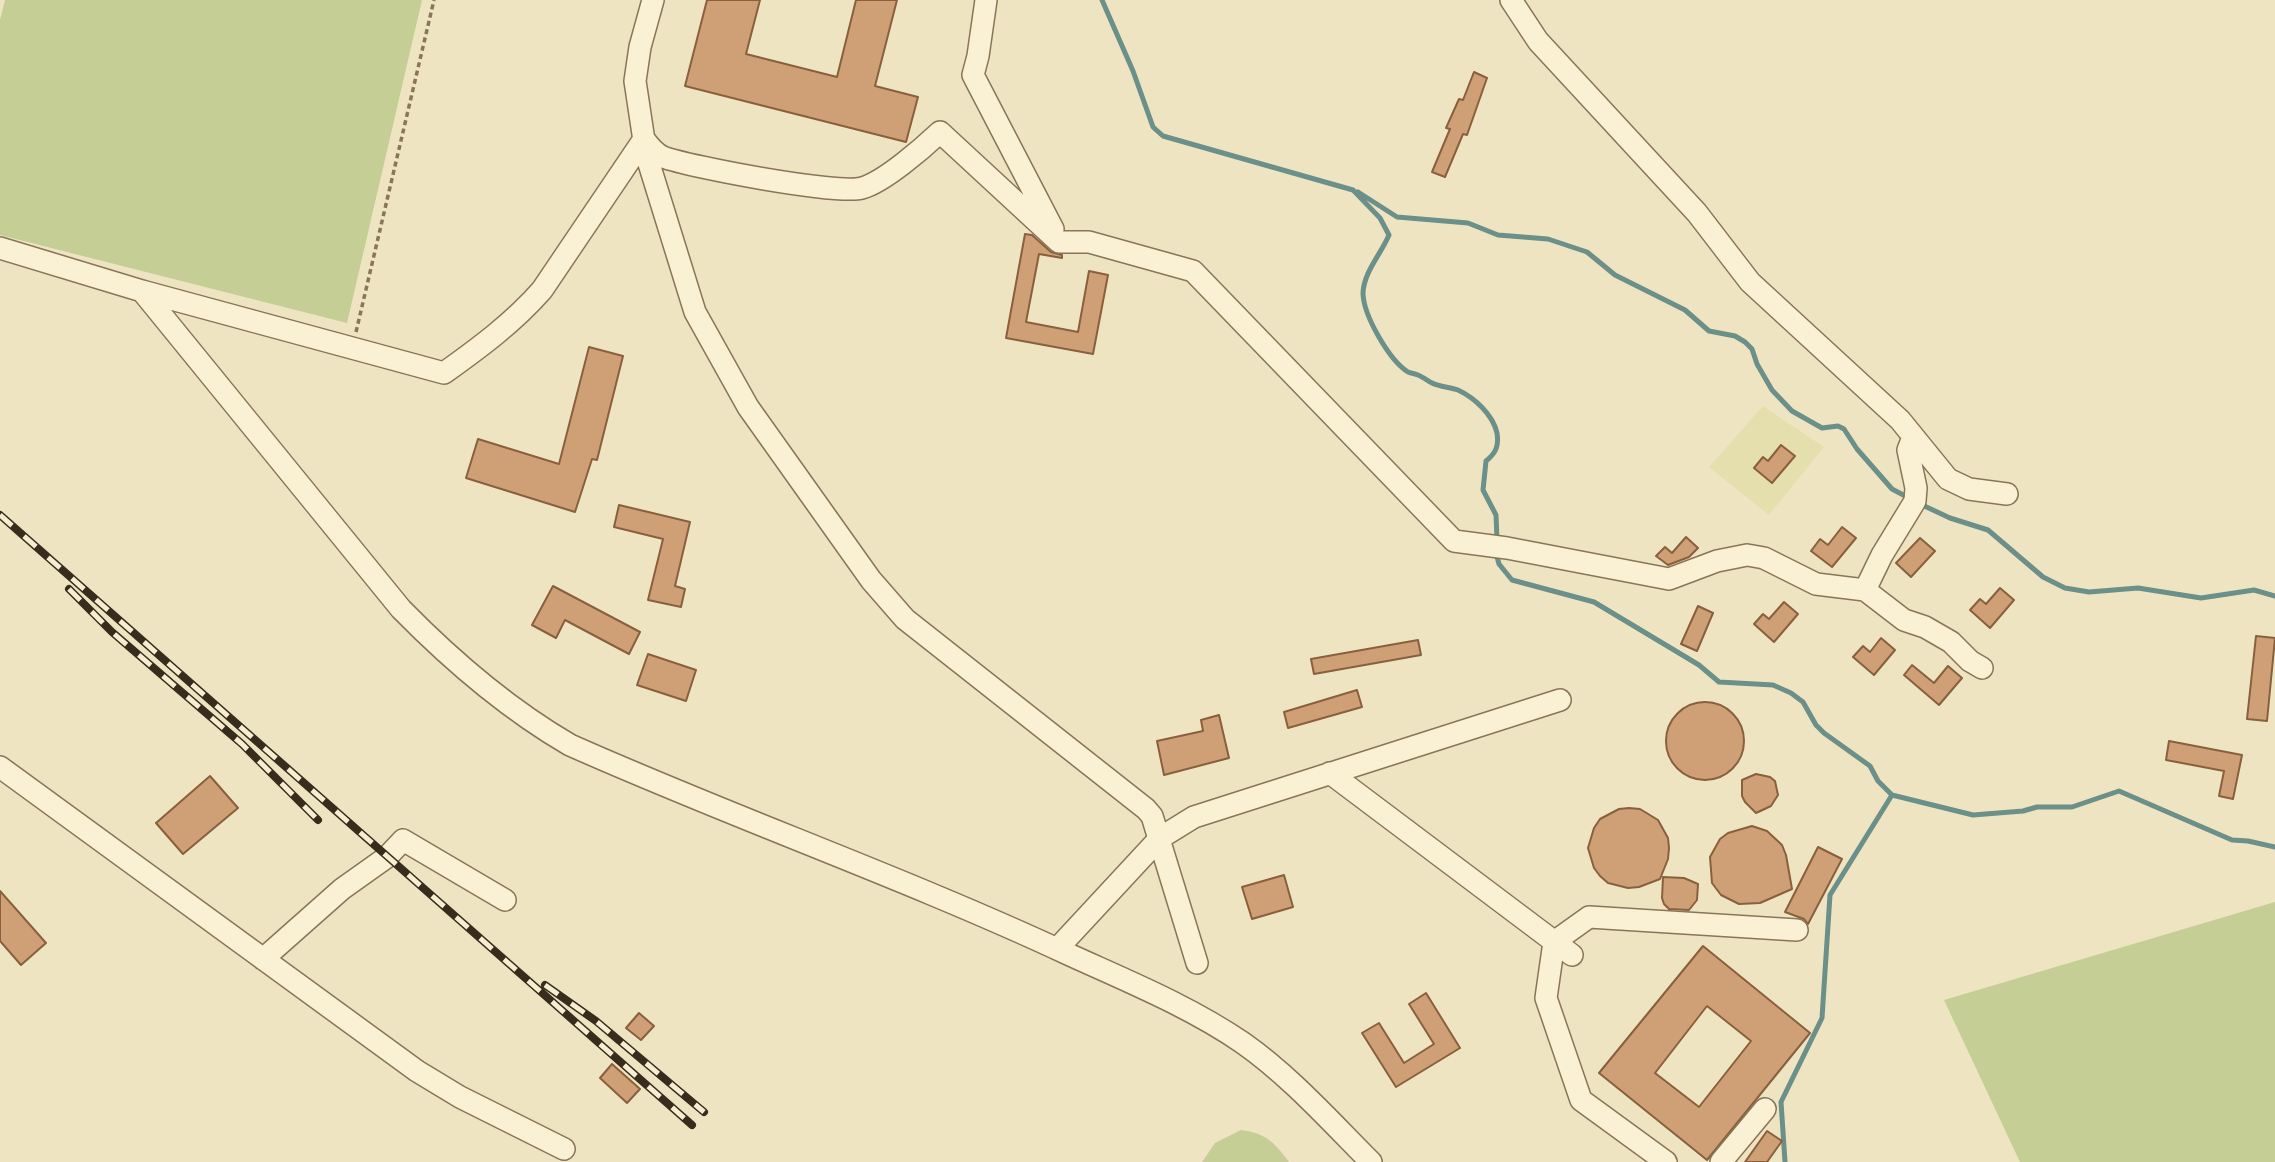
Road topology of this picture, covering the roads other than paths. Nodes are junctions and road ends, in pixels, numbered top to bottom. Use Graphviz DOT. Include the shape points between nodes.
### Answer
graph roads {
  1 [pos="653,0"];
  2 [pos="986,0"];
  3 [pos="1511,0"];
  4 [pos="644,139"];
  5 [pos="1059,242"];
  6 [pos="0,248"];
  7 [pos="142,291"];
  8 [pos="1913,437"];
  9 [pos="2007,494"];
  10 [pos="1865,590"];
  11 [pos="1982,668"];
  12 [pos="1560,700"];
  13 [pos="0,767"];
  14 [pos="1330,774"];
  15 [pos="1160,838"];
  16 [pos="505,900"];
  17 [pos="1797,930"];
  18 [pos="1554,942"];
  19 [pos="1057,949"];
  20 [pos="1572,955"];
  21 [pos="263,959"];
  22 [pos="1197,963"];
  23 [pos="1765,1109"];
  24 [pos="564,1149"];
  25 [pos="1371,1162"];
  26 [pos="1666,1162"];
  27 [pos="1721,1162"];
  1 -- 4 [label="street" via="635,81"];
  2 -- 5 [label="street" via="973,75"];
  3 -- 8 [label="street" via="1538,41 1697,213 1750,282"];
  4 -- 5 [label="street" via="663,157 852,190 877,182 940,132"];
  4 -- 7 [label="street" via="542,290 498,334 444,373"];
  4 -- 15 [label="street" via="703,330 761,427 871,580 923,635 1146,809"];
  5 -- 10 [label="street" via="1089,242 1193,271 1454,541 1669,579 1747,555 1764,558 1816,584"];
  6 -- 7 [label="street"];
  7 -- 19 [label="street" via="401,609 515,710 581,750"];
  8 -- 9 [label="street" via="1940,471 1957,484"];
  8 -- 10 [label="street" via="1908,450 1915,502"];
  10 -- 11 [label="street" via="1904,620 1926,626 1951,642"];
  12 -- 14 [label="street"];
  13 -- 21 [label="street"];
  14 -- 15 [label="street" via="1194,817"];
  14 -- 18 [label="street"];
  15 -- 19 [label="street"];
  15 -- 22 [label="street"];
  16 -- 21 [label="street" via="403,840"];
  17 -- 18 [label="street" via="1589,917"];
  18 -- 20 [label="street"];
  18 -- 26 [label="street" via="1546,998 1581,1100"];
  19 -- 25 [label="street" via="1169,1001 1242,1043 1306,1097"];
  21 -- 24 [label="street" via="443,1088"];
  23 -- 27 [label="street"];
}
